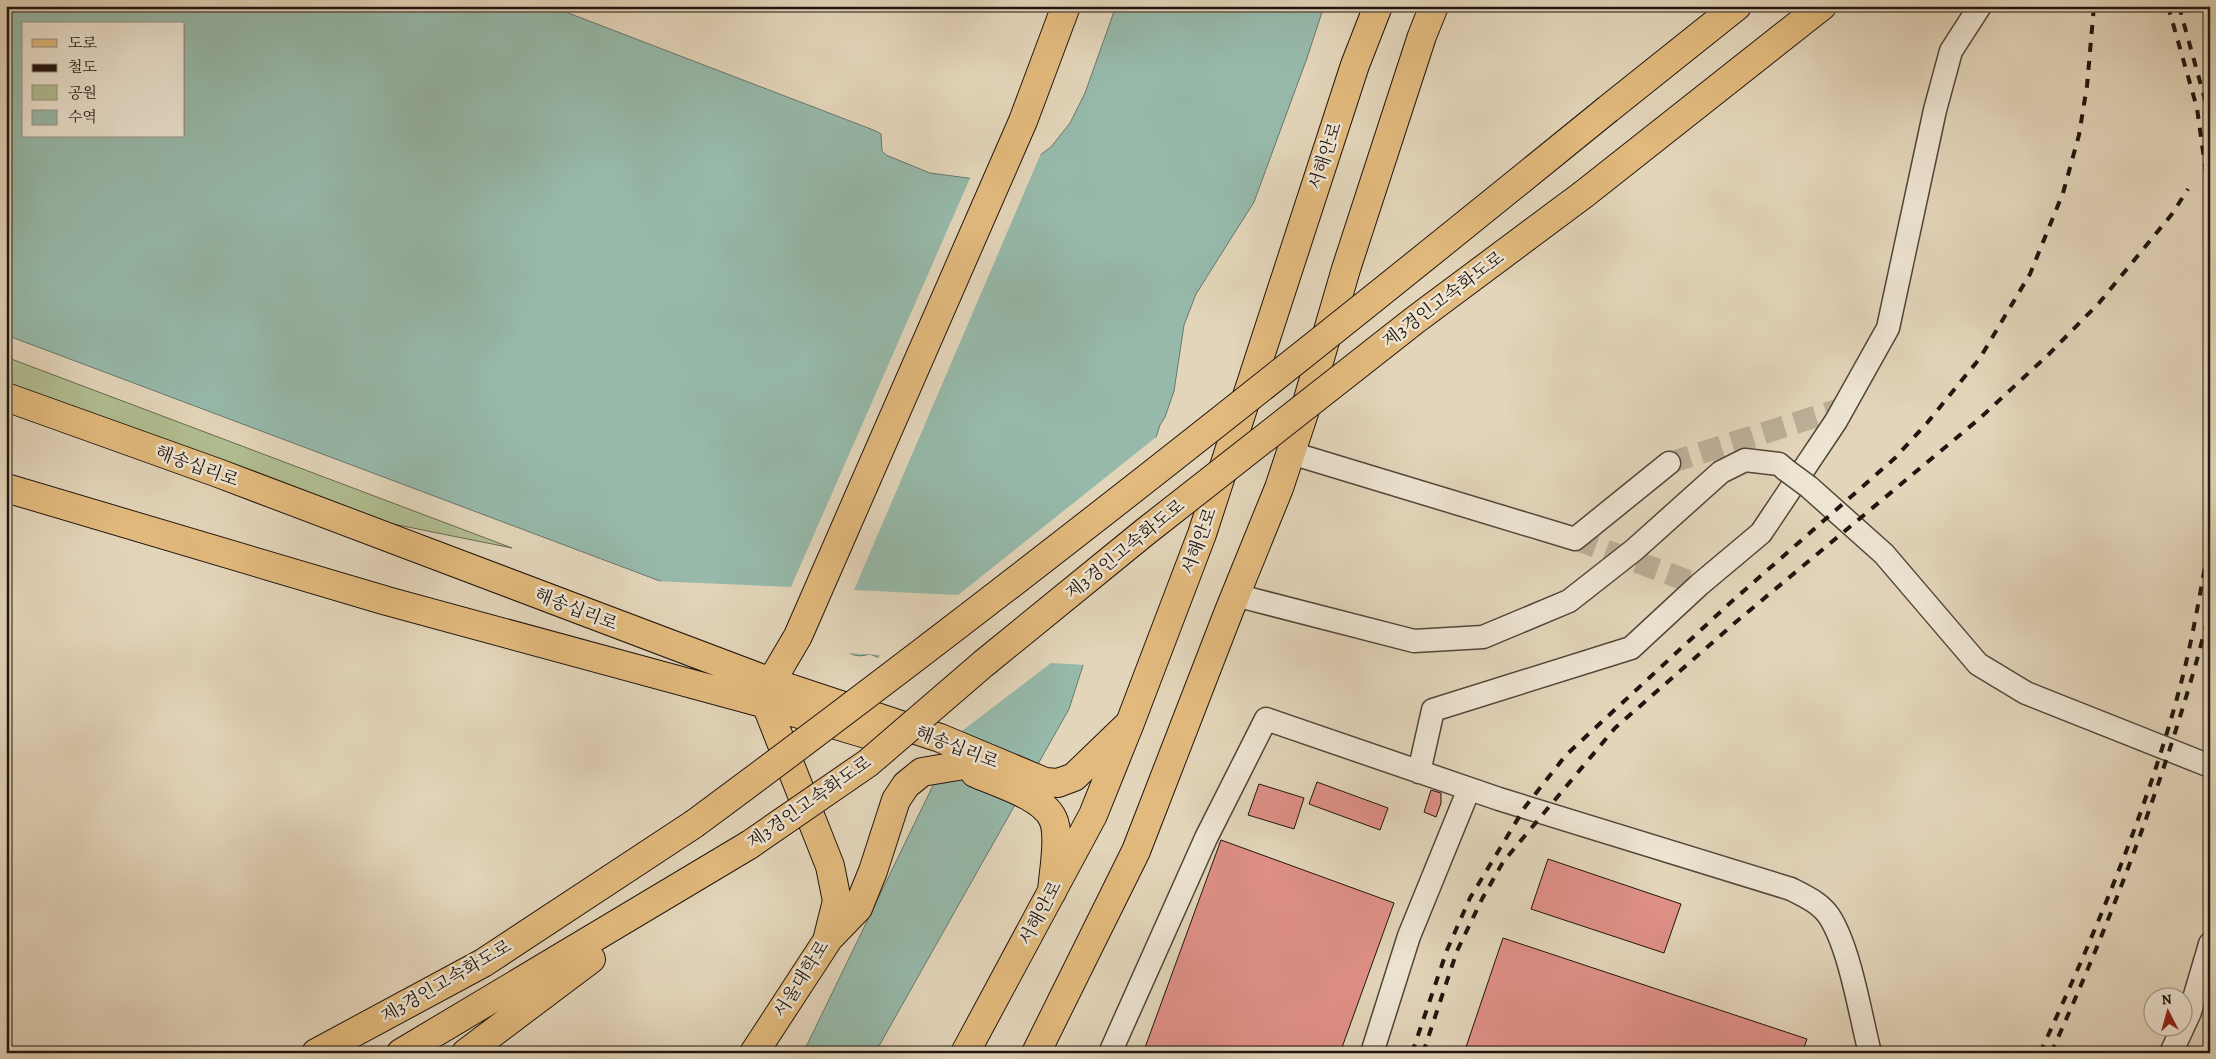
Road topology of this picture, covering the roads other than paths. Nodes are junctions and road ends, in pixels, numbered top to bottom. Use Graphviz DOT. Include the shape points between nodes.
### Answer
graph roads {
  1 [pos="1066,6"];
  2 [pos="1378,6"];
  3 [pos="1434,6"];
  4 [pos="1737,6"];
  5 [pos="1822,6"];
  6 [pos="1980,6"];
  7 [pos="6,396"];
  8 [pos="1291,453"];
  9 [pos="1669,463"];
  10 [pos="6,488"];
  11 [pos="1236,595"];
  12 [pos="768,693"];
  13 [pos="1130,723"];
  14 [pos="958,766"];
  15 [pos="2210,766"];
  16 [pos="1419,772"];
  17 [pos="1469,789"];
  18 [pos="708,870"];
  19 [pos="1052,892"];
  20 [pos="827,941"];
  21 [pos="2210,944"];
  22 [pos="316,1053"];
  23 [pos="401,1053"];
  24 [pos="466,1053"];
  25 [pos="754,1053"];
  26 [pos="965,1053"];
  27 [pos="1036,1053"];
  28 [pos="1110,1053"];
  29 [pos="1372,1053"];
  30 [pos="1870,1053"];
  31 [pos="2171,1053"];
  1 -- 12 [label="main road" via="1023,121 798,636"];
  2 -- 13 [label="main road, 서해안로" via="1355,65 1202,534"];
  3 -- 8 [label="main road" via="1346,269"];
  4 -- 22 [label="main road, 제3경인고속화도로, bridge" via="1129,493 694,824 483,963"];
  5 -- 18 [label="main road, 제3경인고속화도로, bridge" via="1584,194 1414,320 1144,532 868,763"];
  6 -- 16 [label="street" via="1951,51 1935,110 1888,328 1836,421 1761,534 1630,648 1433,710"];
  7 -- 12 [label="main road, 해송십리로" via="218,473"];
  8 -- 9 [label="street" via="1575,538"];
  8 -- 11 [label="main road"];
  10 -- 12 [label="main road, 해송십리로" via="387,601"];
  11 -- 15 [label="street, bridge" via="1414,641 1483,636 1569,600 1634,550 1721,472 1745,460 1779,464 1884,554 1978,664 2026,693"];
  11 -- 27 [label="main road" via="1136,851"];
  12 -- 13 [label="main road, 해송십리로" via="940,738 1044,782 1058,783 1074,777"];
  12 -- 14 [label="main road, 해송십리로"];
  12 -- 20 [label="main road, 서울대학로" via="830,866 837,901"];
  13 -- 19 [label="main road, 서해안로" via="1093,815"];
  14 -- 19 [label="main road, 해송십리로" via="1039,802 1053,819 1056,837"];
  14 -- 20 [label="main road" via="922,772 906,786 896,800 858,908"];
  16 -- 17 [label="street"];
  16 -- 28 [label="street" via="1266,719 1206,838"];
  17 -- 29 [label="street" via="1409,936"];
  17 -- 30 [label="street" via="1791,889 1813,901 1828,915 1842,940"];
  18 -- 23 [label="main road, 제3경인고속화도로"];
  18 -- 24 [label="main road"];
  19 -- 26 [label="main road, 서해안로"];
  20 -- 25 [label="main road, 서울대학로"];
  21 -- 31 [label="street" via="2190,1012"];
}
